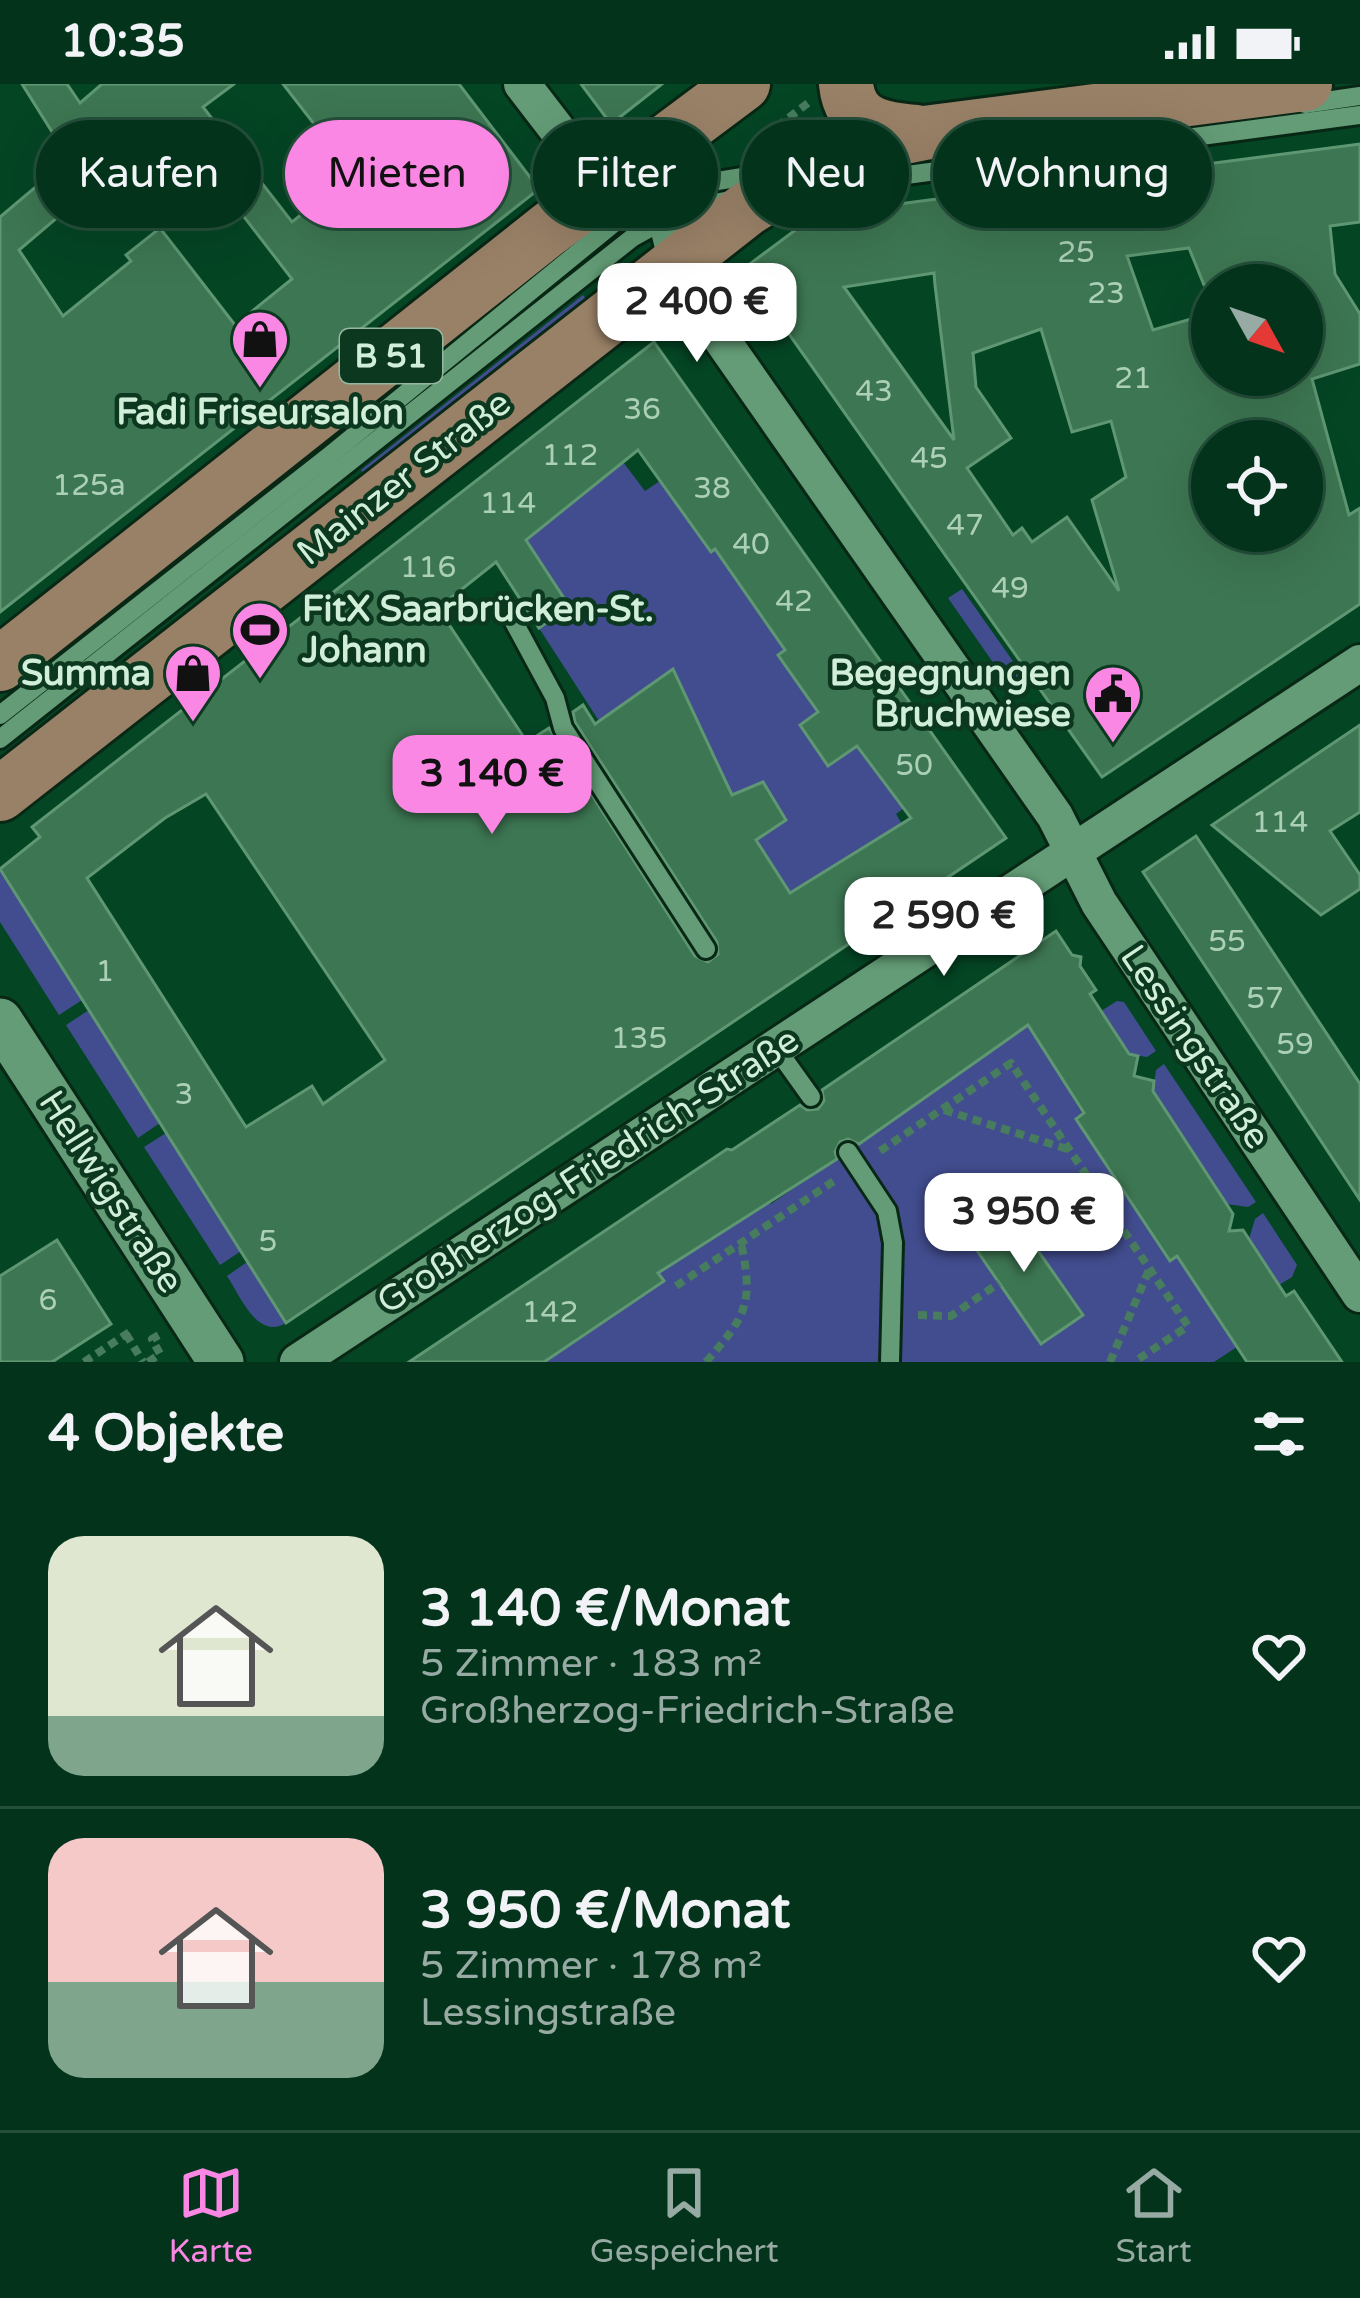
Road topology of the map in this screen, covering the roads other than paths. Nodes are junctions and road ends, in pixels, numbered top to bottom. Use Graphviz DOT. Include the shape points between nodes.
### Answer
graph roads {
  1 [pos="522,84"];
  2 [pos="742,84"];
  3 [pos="1305,84"];
  4 [pos="830,91"];
  5 [pos="1360,97"];
  6 [pos="1360,115"];
  7 [pos="550,120"];
  8 [pos="695,120"];
  9 [pos="875,120"];
  10 [pos="909,130"];
  11 [pos="909,155"];
  12 [pos="909,159"];
  13 [pos="551,228"];
  14 [pos="608,228"];
  15 [pos="660,228"];
  16 [pos="665,228"];
  17 [pos="670,228"];
  18 [pos="508,613"];
  19 [pos="1360,663"];
  20 [pos="0,664"];
  21 [pos="0,715"];
  22 [pos="0,739"];
  23 [pos="0,794"];
  24 [pos="1074,851"];
  25 [pos="706,949"];
  26 [pos="0,1022"];
  27 [pos="776,1048"];
  28 [pos="811,1097"];
  29 [pos="853,1158"];
  30 [pos="1360,1294"];
  31 [pos="210,1358"];
  32 [pos="298,1362"];
  33 [pos="890,1362"];
  1 -- 7 [label="street"];
  2 -- 8 [label="main road, B 51"];
  3 -- 10 [label="main road, B 51"];
  4 -- 9 [label="main road"];
  5 -- 11 [label="lane"];
  6 -- 12 [label="lane"];
  13 -- 20 [label="main road, B 51"];
  14 -- 21 [label="lane"];
  15 -- 22 [label="lane" via="632,238"];
  16 -- 23 [label="main road, Mainzer Straße / B 51"];
  17 -- 24 [label="street, Lessingstraße" via="698,307"];
  18 -- 25 [label="lane" via="563,728"];
  19 -- 24 [label="street, Großherzog-Friedrich-Straße"];
  24 -- 27 [label="street, Großherzog-Friedrich-Straße"];
  24 -- 30 [label="street, Lessingstraße" via="1099,903"];
  26 -- 31 [label="street, Hellwigstraße"];
  27 -- 28 [label="lane"];
  27 -- 32 [label="street, Großherzog-Friedrich-Straße"];
  29 -- 33 [label="lane" via="887,1210 893,1243"];
}
